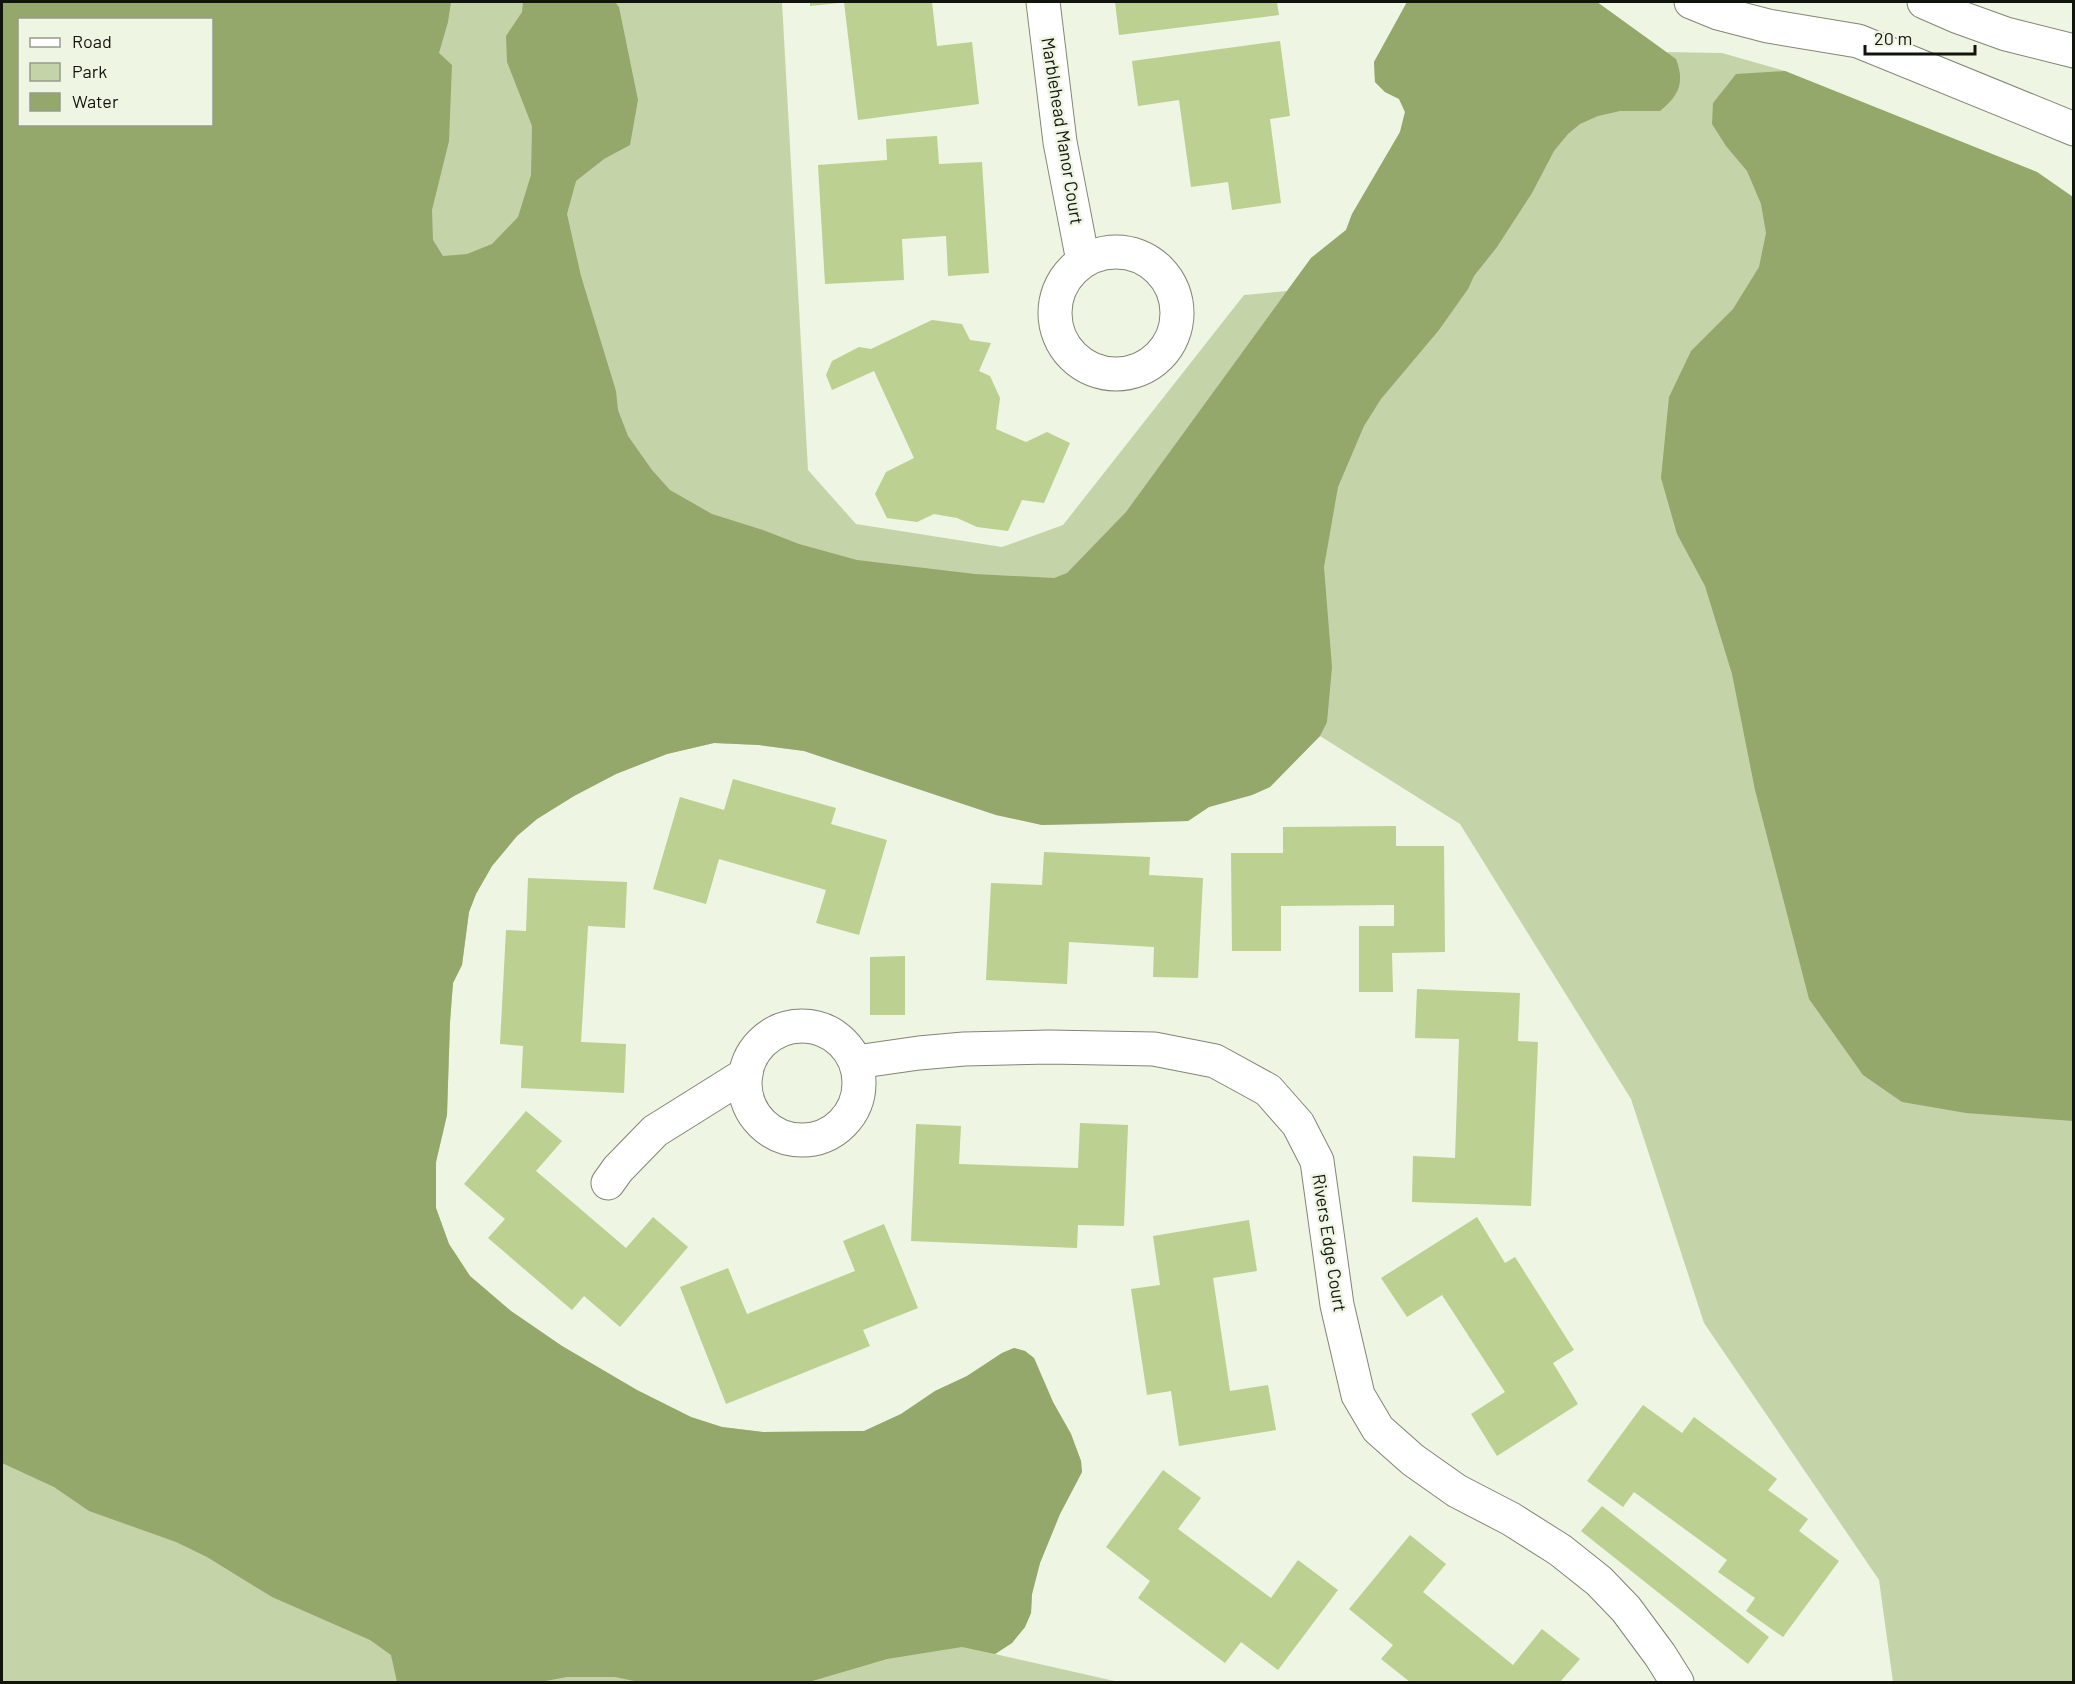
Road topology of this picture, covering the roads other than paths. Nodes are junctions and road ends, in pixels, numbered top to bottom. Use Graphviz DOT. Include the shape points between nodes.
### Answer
graph roads {
  1 [pos="1043,2"];
  2 [pos="1691,2"];
  3 [pos="1924,2"];
  4 [pos="2073,51"];
  5 [pos="2073,129"];
  6 [pos="1083,261"];
  7 [pos="856,1062"];
  8 [pos="746,1074"];
  9 [pos="608,1183"];
  10 [pos="1677,1683"];
  1 -- 6 [label="street, Marblehead Manor Court" via="1060,142"];
  2 -- 5 [label="street" via="1768,26 1858,41"];
  3 -- 4 [label="street" via="2006,34"];
  7 -- 8 [label="street" via="832,1034 815,1027 796,1026 763,1041"];
  7 -- 8 [label="street" via="860,1081 849,1117 818,1138 798,1140 780,1136 764,1125 752,1110 746,1093"];
  7 -- 10 [label="street, Rivers Edge Court" via="964,1049 1154,1049 1215,1061 1268,1090 1299,1124 1317,1161 1337,1305 1358,1395 1378,1429 1457,1491 1560,1550 1599,1581 1626,1609"];
  8 -- 9 [label="street" via="655,1131"];
}
